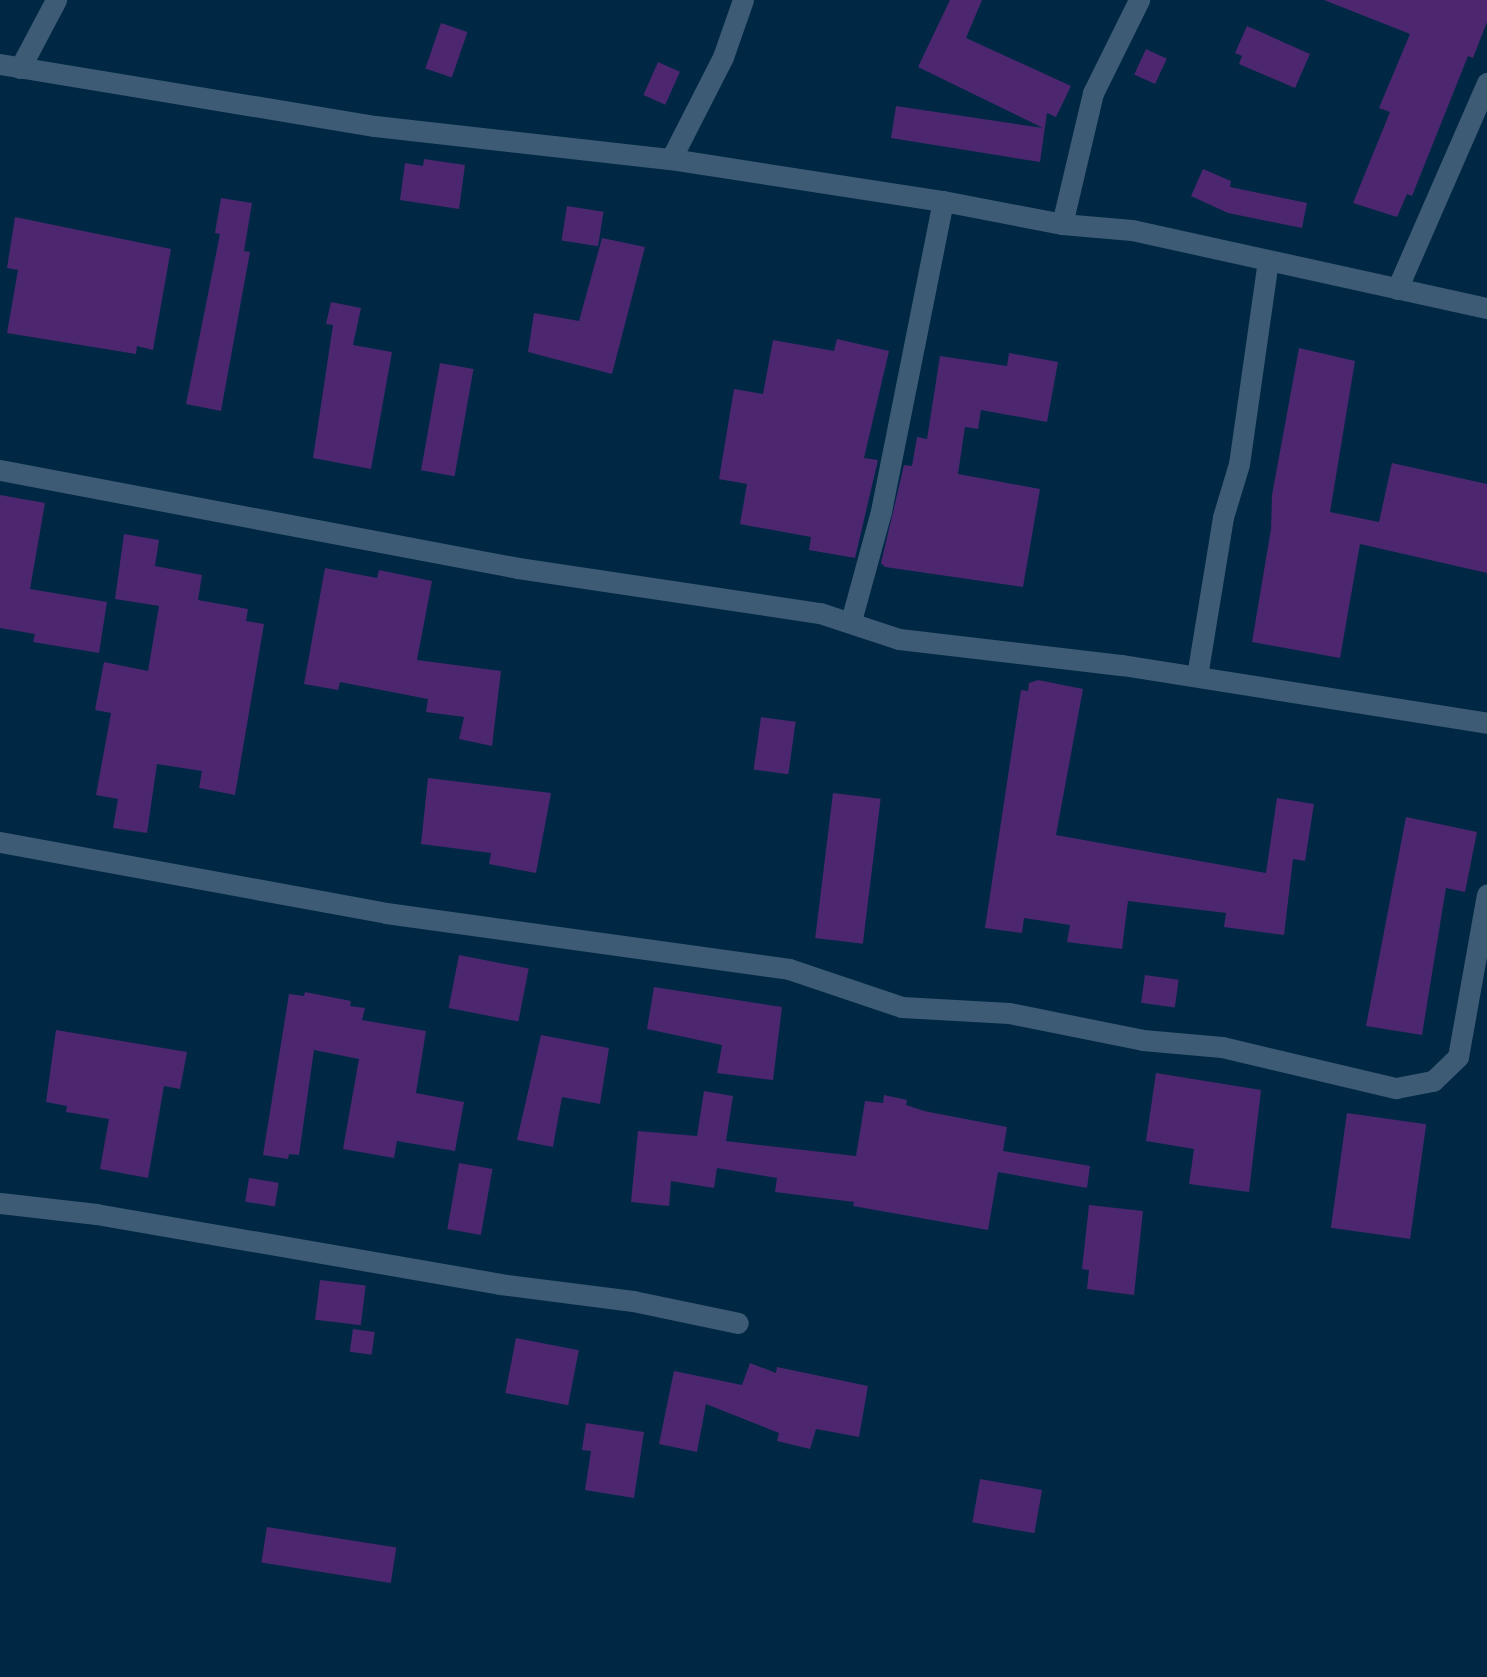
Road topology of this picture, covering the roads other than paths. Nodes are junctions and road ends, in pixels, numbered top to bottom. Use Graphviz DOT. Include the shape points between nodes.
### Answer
graph roads {
  1 [pos="55,0"];
  2 [pos="743,0"];
  3 [pos="1139,0"];
  4 [pos="10,66"];
  5 [pos="1487,82"];
  6 [pos="671,159"];
  7 [pos="943,201"];
  8 [pos="1062,224"];
  9 [pos="1268,261"];
  10 [pos="1397,289"];
  11 [pos="1487,308"];
  12 [pos="0,470"];
  13 [pos="850,621"];
  14 [pos="1197,676"];
  15 [pos="1487,723"];
  16 [pos="0,842"];
  17 [pos="1487,895"];
  18 [pos="0,1203"];
  19 [pos="738,1323"];
  1 -- 4 [label="street"];
  2 -- 6 [label="street" via="723,57"];
  3 -- 8 [label="street" via="1093,93"];
  4 -- 6 [label="street" via="375,126"];
  5 -- 10 [label="street"];
  6 -- 7 [label="street"];
  7 -- 8 [label="street"];
  7 -- 13 [label="street" via="881,511"];
  8 -- 9 [label="street" via="1132,230"];
  9 -- 10 [label="street"];
  9 -- 14 [label="street" via="1238,464 1223,517"];
  10 -- 11 [label="street"];
  12 -- 13 [label="street" via="518,568 732,597"];
  13 -- 14 [label="street" via="899,639"];
  14 -- 15 [label="street"];
  16 -- 17 [label="street" via="386,913 789,969 902,1007 1009,1013 1143,1040 1222,1047 1396,1088 1433,1081 1458,1057"];
  18 -- 19 [label="street" via="96,1214 500,1284 633,1301"];
}
